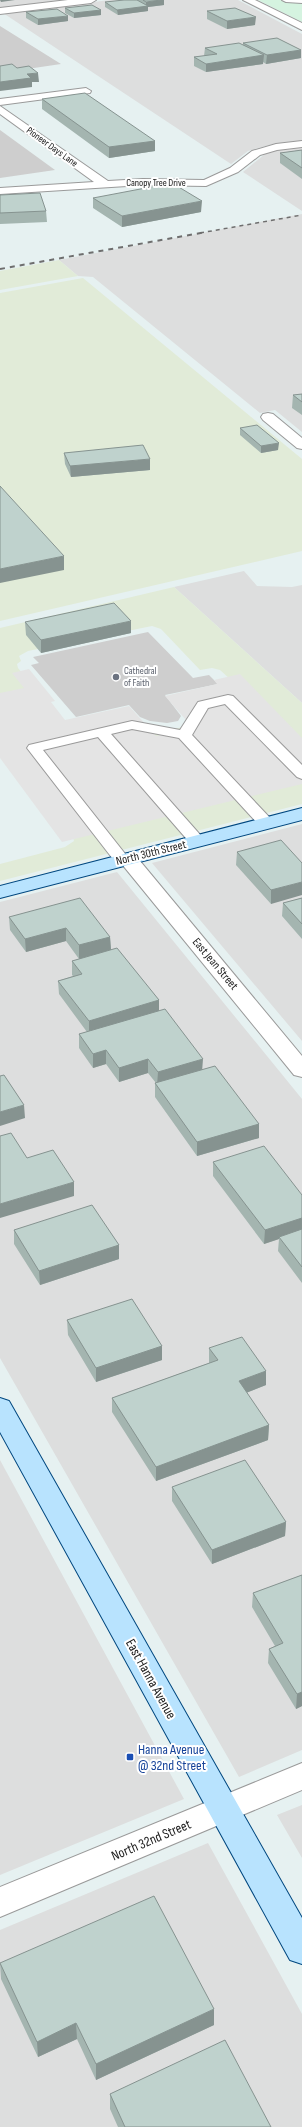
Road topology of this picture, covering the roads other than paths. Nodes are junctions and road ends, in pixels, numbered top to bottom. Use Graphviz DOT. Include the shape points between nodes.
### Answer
graph roads {
  1 [pos="91,0"];
  2 [pos="248,0"];
  3 [pos="286,0"];
  4 [pos="302,1"];
  5 [pos="0,11"];
  6 [pos="302,28"];
  7 [pos="86,91"];
  8 [pos="0,102"];
  9 [pos="0,109"];
  10 [pos="302,144"];
  11 [pos="105,184"];
  12 [pos="0,191"];
  13 [pos="268,417"];
  14 [pos="302,445"];
  15 [pos="101,732"];
  16 [pos="184,735"];
  17 [pos="302,774"];
  18 [pos="302,814"];
  19 [pos="266,823"];
  20 [pos="196,841"];
  21 [pos="125,860"];
  22 [pos="0,892"];
  23 [pos="302,1070"];
  24 [pos="0,1408"];
  25 [pos="302,1776"];
  26 [pos="224,1810"];
  27 [pos="0,1902"];
  28 [pos="302,1949"];
  1 -- 5 [label="street"];
  2 -- 6 [label="street"];
  3 -- 4 [label="lane"];
  7 -- 8 [label="street"];
  9 -- 11 [label="street, Pioneer Days Lane"];
  10 -- 11 [label="street, Canopy Tree Drive" via="276,147 256,153 234,170 206,183"];
  11 -- 12 [label="street, Canopy Tree Drive"];
  13 -- 14 [label="street"];
  15 -- 16 [label="lane" via="132,725"];
  15 -- 20 [label="lane"];
  15 -- 21 [label="lane" via="34,748"];
  16 -- 17 [label="lane" via="203,705 228,699"];
  16 -- 19 [label="lane"];
  18 -- 19 [label="street, North 30th Street"];
  19 -- 20 [label="street, North 30th Street"];
  20 -- 21 [label="street, North 30th Street"];
  21 -- 22 [label="street, North 30th Street"];
  21 -- 23 [label="street, East Jean Street"];
  24 -- 26 [label="street, East Hanna Avenue"];
  25 -- 26 [label="street, North 32nd Street"];
  26 -- 27 [label="street, North 32nd Street"];
  26 -- 28 [label="street, East Hanna Avenue"];
}
